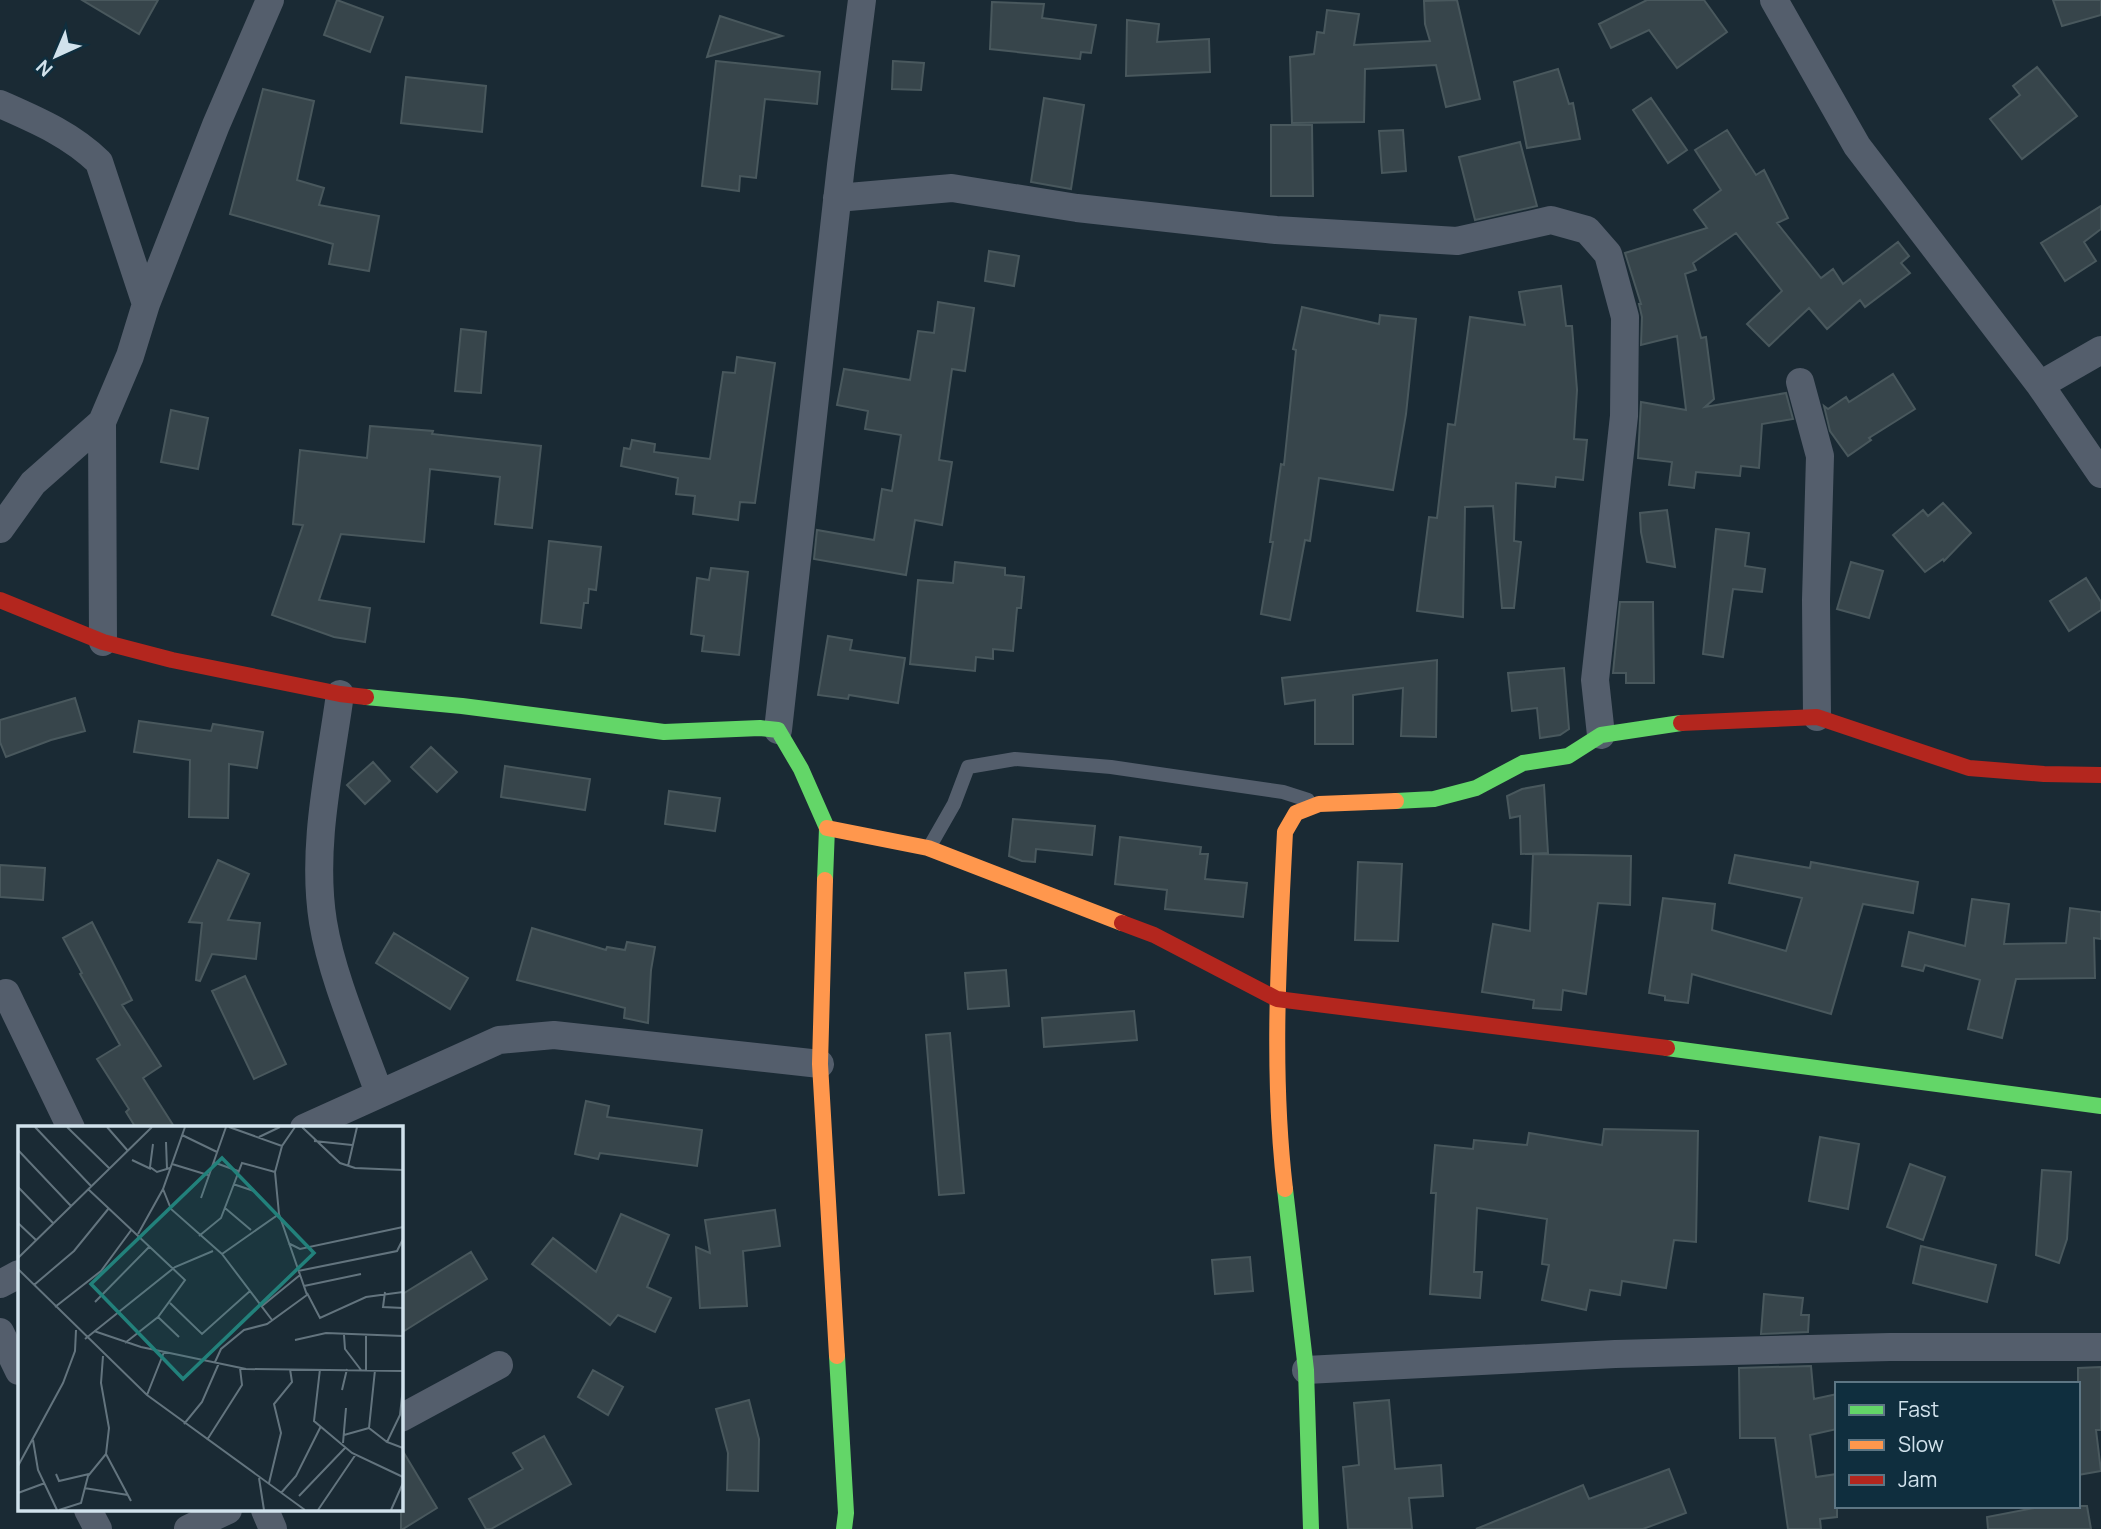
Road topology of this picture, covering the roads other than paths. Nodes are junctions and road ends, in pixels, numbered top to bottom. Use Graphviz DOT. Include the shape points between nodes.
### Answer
graph roads {
  1 [pos="270,0"];
  2 [pos="862,0"];
  3 [pos="1774,0"];
  4 [pos="0,104"];
  5 [pos="837,198"];
  6 [pos="146,304"];
  7 [pos="2101,350"];
  8 [pos="1800,382"];
  9 [pos="2040,385"];
  10 [pos="102,422"];
  11 [pos="2101,474"];
  12 [pos="0,529"];
  13 [pos="0,600"];
  14 [pos="103,642"];
  15 [pos="340,694"];
  16 [pos="1817,717"];
  17 [pos="778,730"];
  18 [pos="1601,735"];
  19 [pos="2101,775"];
  20 [pos="1319,804"];
  21 [pos="827,828"];
  22 [pos="928,848"];
  23 [pos="6,993"];
  24 [pos="1277,999"];
  25 [pos="820,1064"];
  26 [pos="379,1094"];
  27 [pos="2101,1106"];
  28 [pos="70,1126"];
  29 [pos="308,1126"];
  30 [pos="18,1275"];
  31 [pos="0,1284"];
  32 [pos="0,1332"];
  33 [pos="2101,1347"];
  34 [pos="499,1365"];
  35 [pos="18,1369"];
  36 [pos="1306,1370"];
  37 [pos="402,1417"];
  38 [pos="89,1512"];
  39 [pos="224,1512"];
  40 [pos="266,1512"];
  41 [pos="97,1529"];
  42 [pos="188,1529"];
  43 [pos="273,1529"];
  44 [pos="844,1529"];
  45 [pos="1311,1529"];
  1 -- 6 [label="street"];
  2 -- 5 [label="street"];
  3 -- 9 [label="street" via="1857,146"];
  4 -- 6 [label="street" via="57,130 99,162"];
  5 -- 17 [label="street"];
  5 -- 18 [label="street" via="952,188 1077,208 1276,230 1457,240 1551,220 1587,230 1608,254 1625,317 1625,416 1595,681"];
  6 -- 10 [label="street"];
  7 -- 9 [label="street"];
  8 -- 16 [label="street" via="1819,456"];
  9 -- 11 [label="street"];
  10 -- 12 [label="street" via="33,483"];
  10 -- 14 [label="street"];
  13 -- 14 [label="street"];
  14 -- 15 [label="street"];
  15 -- 17 [label="street" via="664,732"];
  15 -- 26 [label="street" via="319,848 323,922"];
  16 -- 18 [label="street" via="1679,723"];
  16 -- 19 [label="street" via="1969,768"];
  17 -- 21 [label="street"];
  18 -- 20 [label="street" via="1569,756 1523,763 1476,788 1434,799"];
  20 -- 22 [label="lane" via="1283,792 1111,767 1015,759 968,767 954,804"];
  20 -- 24 [label="street" via="1296,813 1285,832"];
  21 -- 22 [label="street"];
  21 -- 25 [label="street"];
  22 -- 24 [label="street" via="1154,936"];
  23 -- 28 [label="street"];
  24 -- 27 [label="street"];
  24 -- 36 [label="street" via="1280,1146"];
  25 -- 26 [label="street" via="554,1035 499,1040"];
  25 -- 44 [label="street"];
  26 -- 29 [label="street"];
  30 -- 31 [label="street"];
  32 -- 35 [label="street"];
  33 -- 36 [label="street" via="1615,1353"];
  34 -- 37 [label="street"];
  36 -- 45 [label="street"];
  38 -- 41 [label="street"];
  39 -- 42 [label="street"];
  40 -- 43 [label="street"];
}
